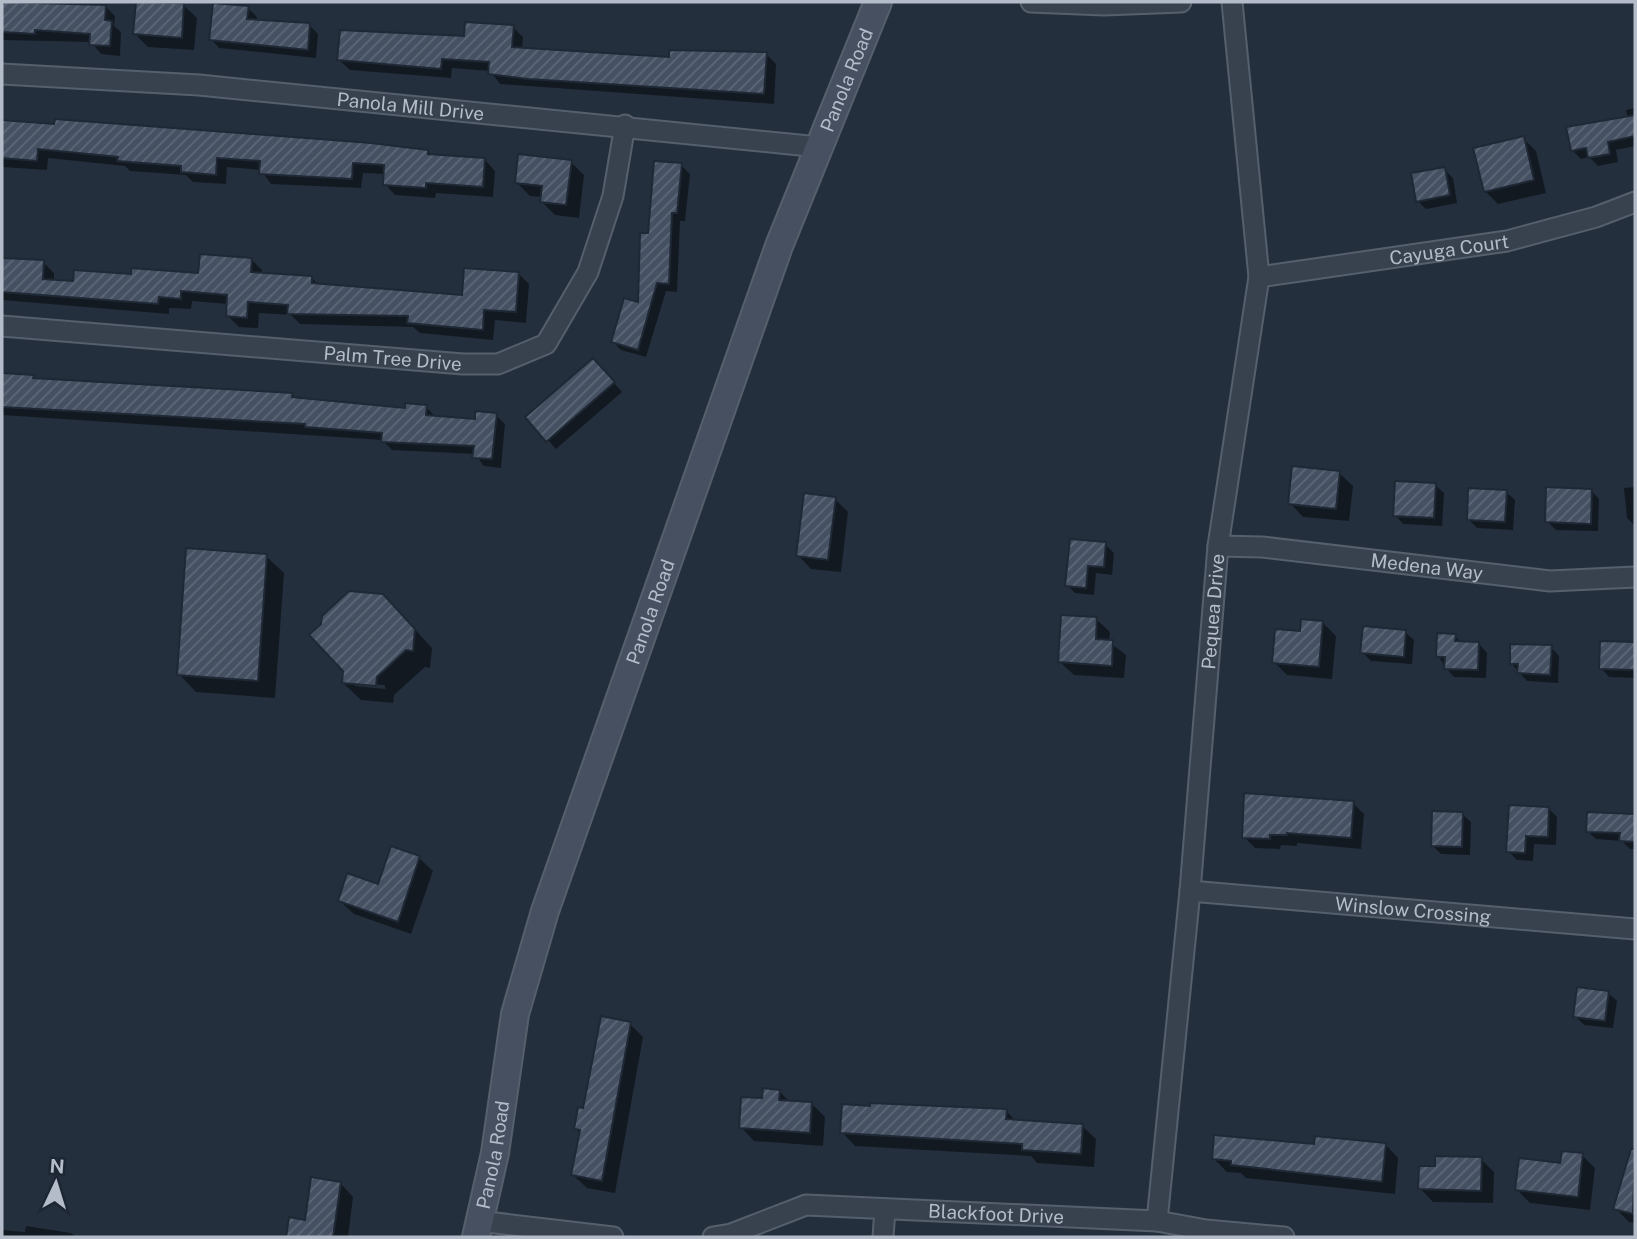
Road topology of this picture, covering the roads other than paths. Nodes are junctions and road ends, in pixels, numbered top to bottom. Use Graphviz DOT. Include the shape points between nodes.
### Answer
graph roads {
  1 [pos="878,2"];
  2 [pos="1031,2"];
  3 [pos="1181,2"];
  4 [pos="1232,2"];
  5 [pos="2,74"];
  6 [pos="625,125"];
  7 [pos="819,147"];
  8 [pos="1635,202"];
  9 [pos="1259,277"];
  10 [pos="2,326"];
  11 [pos="1218,546"];
  12 [pos="1635,577"];
  13 [pos="1190,891"];
  14 [pos="1635,929"];
  15 [pos="886,1209"];
  16 [pos="1157,1221"];
  17 [pos="478,1229"];
  18 [pos="613,1237"];
  19 [pos="713,1237"];
  20 [pos="883,1237"];
  21 [pos="1284,1237"];
  1 -- 7 [label="main road, Panola Road"];
  2 -- 3 [label="street"];
  4 -- 9 [label="street, Pequea Drive"];
  5 -- 6 [label="street, Panola Mill Drive" via="199,85"];
  6 -- 7 [label="street, Panola Mill Drive"];
  6 -- 10 [label="street, Palm Tree Drive" via="613,196 588,272 546,344 498,364 463,365"];
  7 -- 17 [label="main road, Panola Road" via="779,246 545,911 515,1014 495,1153"];
  8 -- 9 [label="street, Cayuga Court" via="1507,242"];
  9 -- 11 [label="street, Pequea Drive"];
  11 -- 12 [label="street, Medena Way" via="1262,547 1550,581"];
  11 -- 13 [label="street, Pequea Drive"];
  13 -- 14 [label="street, Winslow Crossing"];
  13 -- 16 [label="street, Pequea Drive"];
  15 -- 16 [label="street, Blackfoot Drive"];
  15 -- 19 [label="street, Blackfoot Drive" via="806,1205"];
  15 -- 20 [label="street"];
  16 -- 21 [label="street, Blackfoot Drive"];
  17 -- 18 [label="street"];
}
